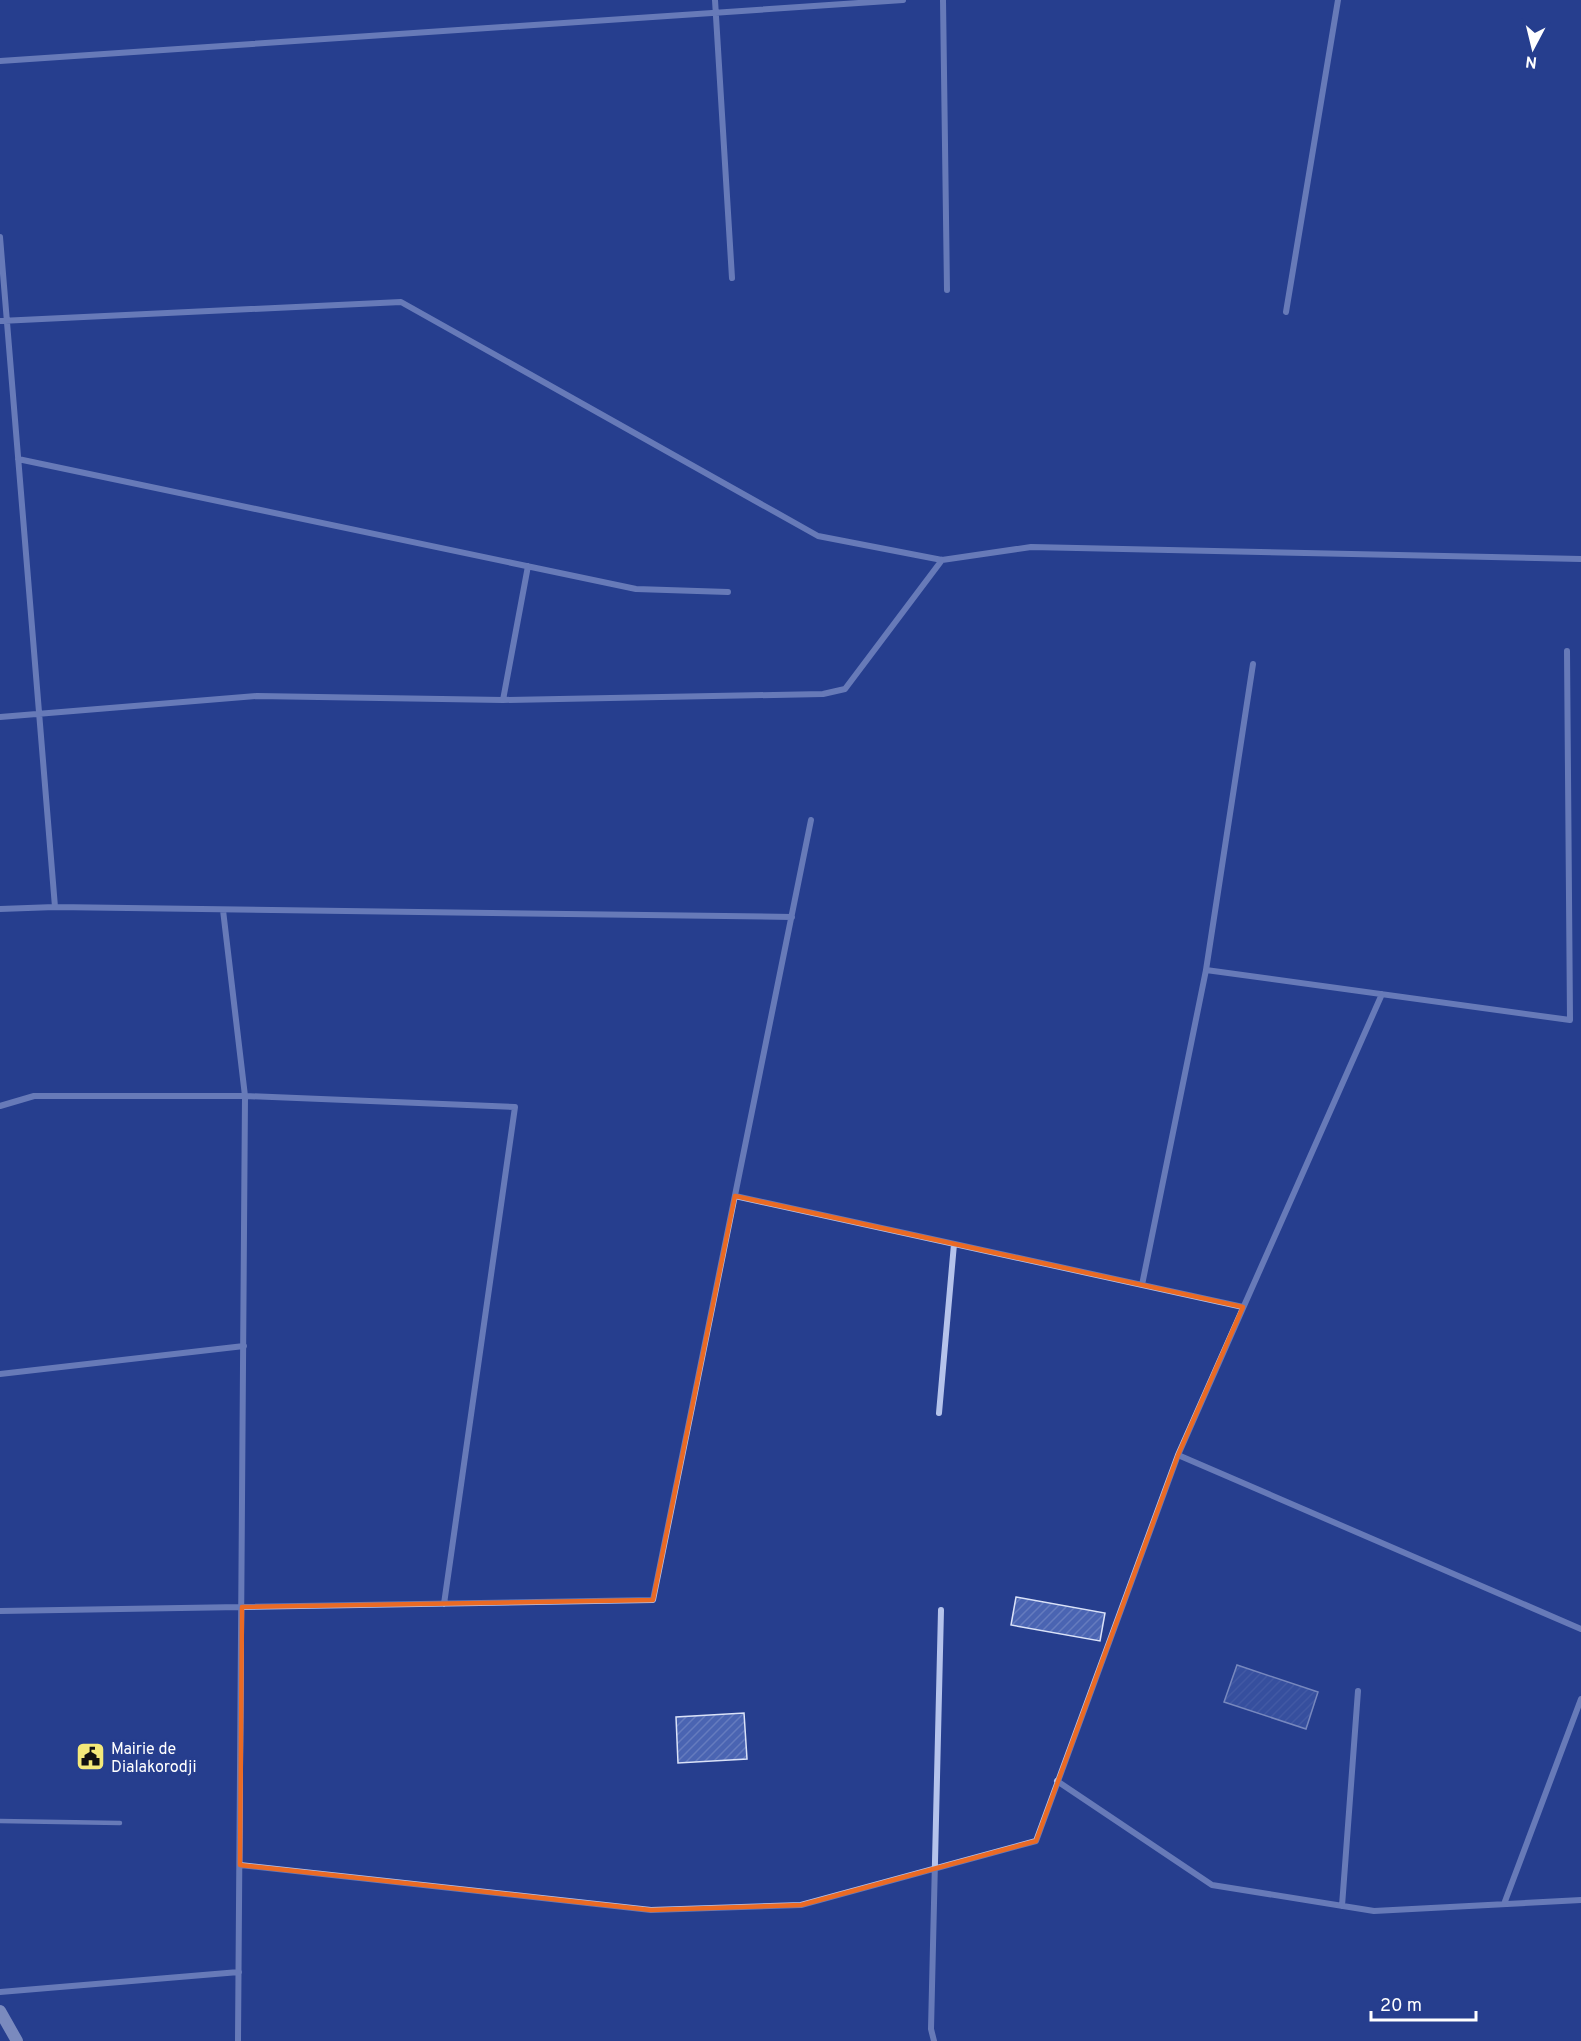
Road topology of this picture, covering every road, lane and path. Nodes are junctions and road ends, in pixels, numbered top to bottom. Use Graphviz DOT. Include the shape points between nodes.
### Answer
graph roads {
  1 [pos="715,0"];
  2 [pos="903,0"];
  3 [pos="943,0"];
  4 [pos="1338,0"];
  5 [pos="716,13"];
  6 [pos="0,61"];
  7 [pos="0,237"];
  8 [pos="732,278"];
  9 [pos="947,290"];
  10 [pos="1286,312"];
  11 [pos="3,321"];
  12 [pos="18,459"];
  13 [pos="1581,559"];
  14 [pos="942,560"];
  15 [pos="528,566"];
  16 [pos="728,592"];
  17 [pos="1567,651"];
  18 [pos="1253,664"];
  19 [pos="503,700"];
  20 [pos="39,714"];
  21 [pos="0,717"];
  22 [pos="812,820"];
  23 [pos="55,907"];
  24 [pos="0,909"];
  25 [pos="223,910"];
  26 [pos="792,917"];
  27 [pos="1206,970"];
  28 [pos="1382,994"];
  29 [pos="245,1096"];
  30 [pos="0,1106"];
  31 [pos="735,1196"];
  32 [pos="954,1244"];
  33 [pos="1142,1285"];
  34 [pos="1244,1307"];
  35 [pos="244,1346"];
  36 [pos="0,1374"];
  37 [pos="939,1413"];
  38 [pos="1178,1455"];
  39 [pos="444,1604"];
  40 [pos="242,1607"];
  41 [pos="941,1610"];
  42 [pos="0,1611"];
  43 [pos="1581,1629"];
  44 [pos="1358,1691"];
  45 [pos="1581,1699"];
  46 [pos="1057,1781"];
  47 [pos="0,1821"];
  48 [pos="120,1823"];
  49 [pos="240,1865"];
  50 [pos="935,1868"];
  51 [pos="1581,1900"];
  52 [pos="1504,1904"];
  53 [pos="1342,1906"];
  54 [pos="239,1972"];
  55 [pos="0,1992"];
  56 [pos="0,2011"];
  57 [pos="17,2041"];
  58 [pos="238,2041"];
  59 [pos="934,2041"];
  1 -- 5 [label="street"];
  2 -- 5 [label="street"];
  3 -- 9 [label="street"];
  4 -- 10 [label="street"];
  5 -- 6 [label="street"];
  5 -- 8 [label="street"];
  7 -- 11 [label="street"];
  11 -- 12 [label="street"];
  11 -- 14 [label="street" via="401,302 818,536"];
  12 -- 15 [label="street"];
  12 -- 20 [label="street"];
  13 -- 14 [label="street" via="1031,547"];
  14 -- 19 [label="street" via="845,689 823,694"];
  15 -- 16 [label="street" via="636,589"];
  15 -- 19 [label="street"];
  17 -- 28 [label="street" via="1570,1020"];
  18 -- 27 [label="street"];
  19 -- 20 [label="street" via="256,696"];
  20 -- 21 [label="street"];
  20 -- 23 [label="street"];
  22 -- 26 [label="street"];
  23 -- 24 [label="street"];
  23 -- 25 [label="street"];
  25 -- 26 [label="street"];
  25 -- 29 [label="street"];
  26 -- 31 [label="street"];
  27 -- 28 [label="street"];
  27 -- 33 [label="street"];
  28 -- 34 [label="street"];
  29 -- 30 [label="street" via="34,1096"];
  29 -- 35 [label="street"];
  29 -- 39 [label="street" via="515,1107"];
  31 -- 32 [label="street"];
  31 -- 39 [label="street" via="653,1600"];
  32 -- 33 [label="street"];
  32 -- 37 [label="street"];
  33 -- 34 [label="street"];
  34 -- 38 [label="street"];
  35 -- 36 [label="street"];
  35 -- 40 [label="street"];
  38 -- 43 [label="street"];
  38 -- 46 [label="street"];
  39 -- 40 [label="street"];
  40 -- 42 [label="street"];
  40 -- 49 [label="street"];
  41 -- 50 [label="street"];
  44 -- 53 [label="street"];
  45 -- 52 [label="street"];
  46 -- 50 [label="street" via="1036,1841"];
  46 -- 53 [label="street" via="1212,1885"];
  47 -- 48 [label="lane"];
  49 -- 50 [label="street" via="651,1910 801,1905"];
  49 -- 54 [label="street"];
  50 -- 59 [label="street" via="931,2030"];
  51 -- 52 [label="street"];
  52 -- 53 [label="street" via="1374,1911"];
  54 -- 55 [label="street"];
  54 -- 58 [label="street"];
  56 -- 57 [label="street"];
}
